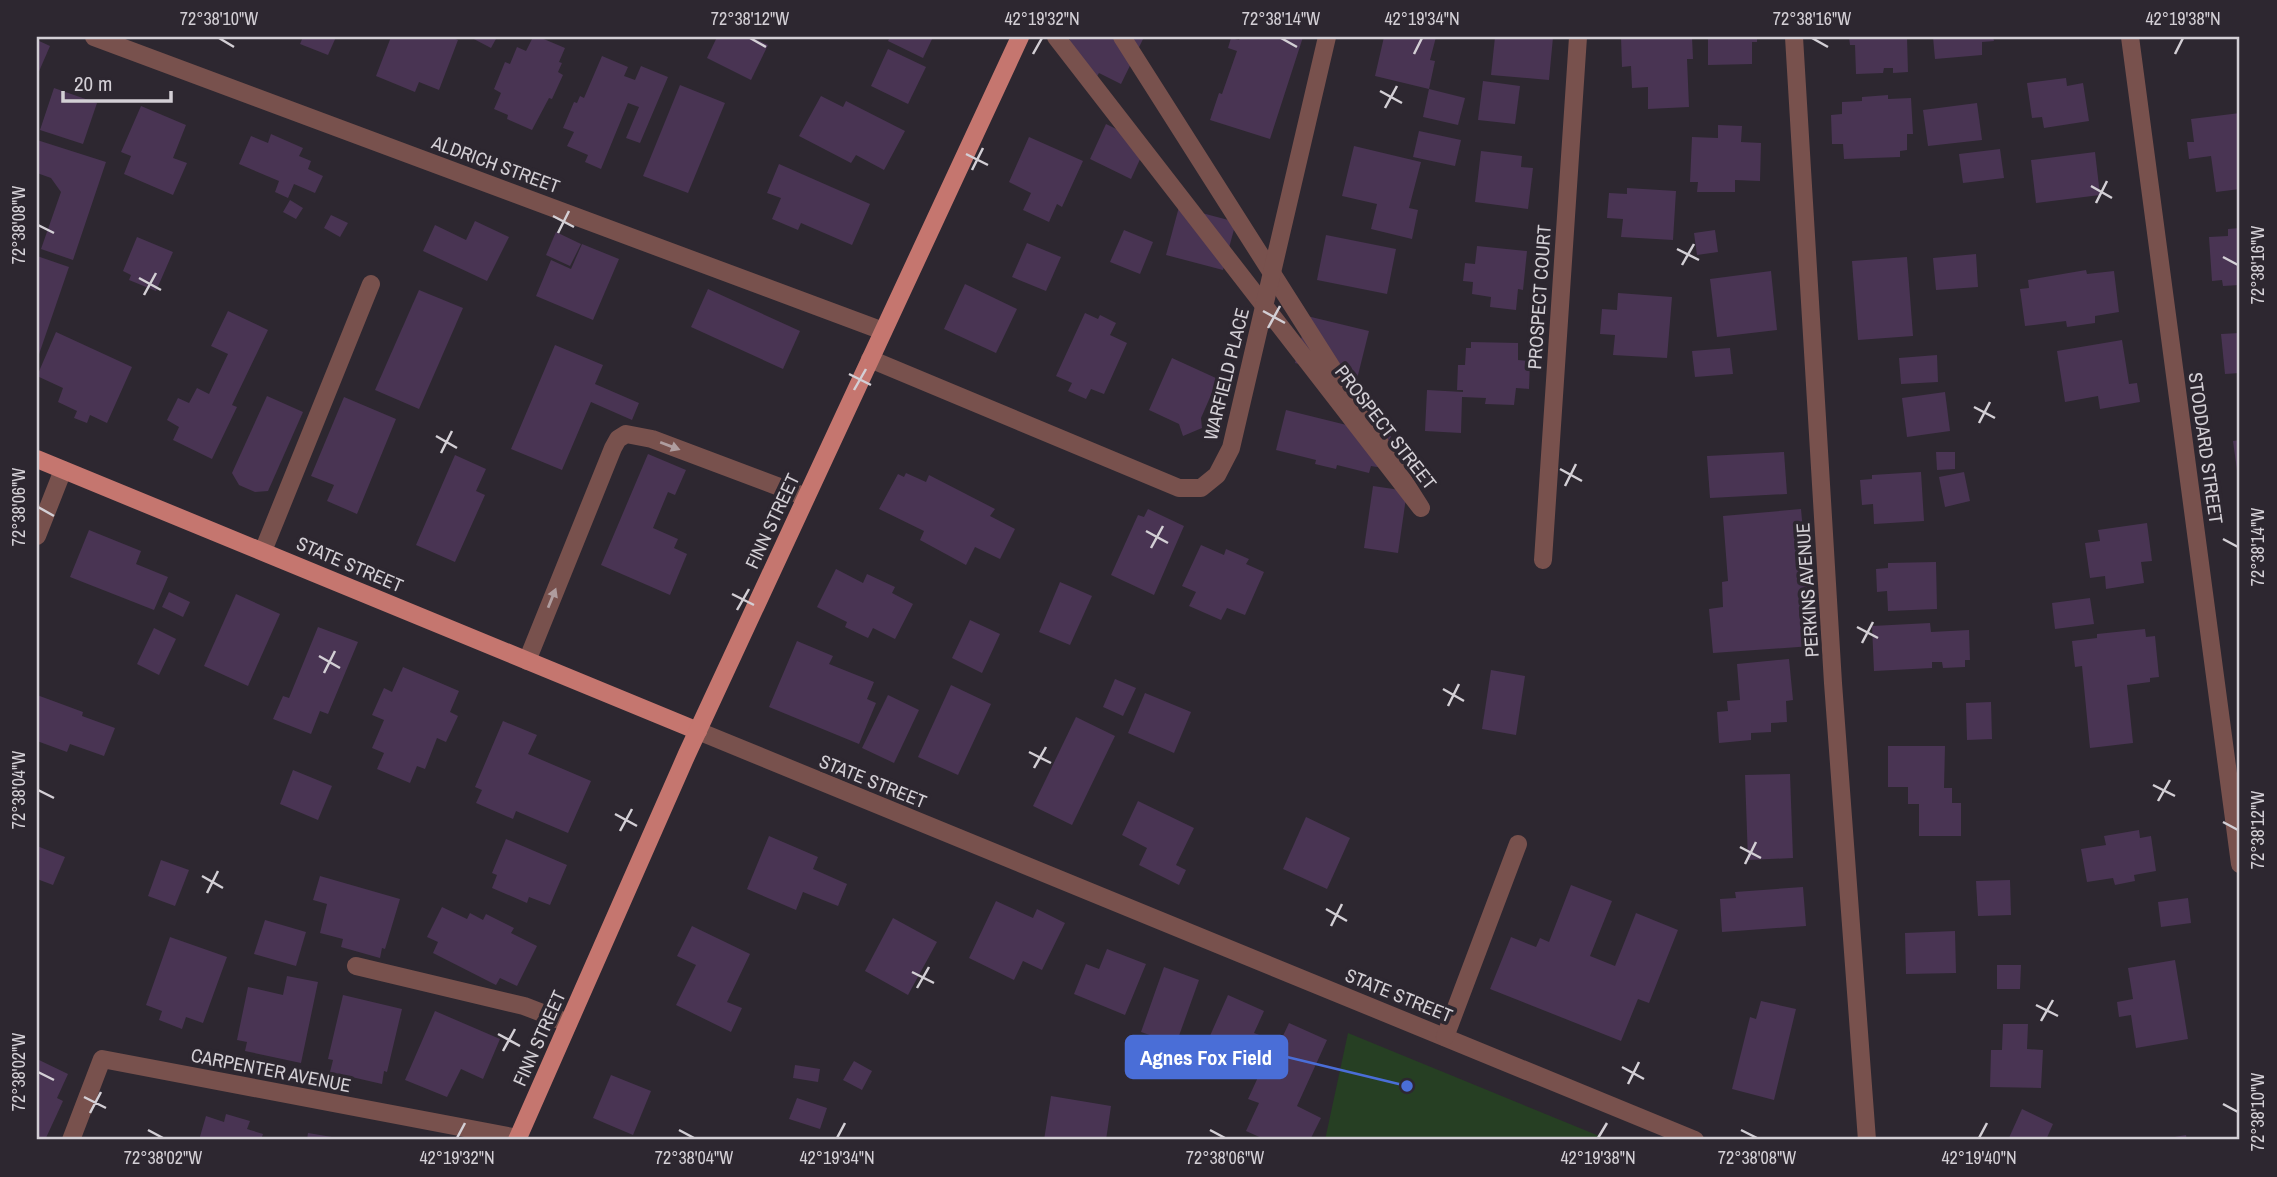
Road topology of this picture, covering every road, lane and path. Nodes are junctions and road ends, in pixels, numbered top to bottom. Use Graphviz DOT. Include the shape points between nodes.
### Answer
graph roads {
  1 [pos="94,37"];
  2 [pos="1020,37"];
  3 [pos="1056,37"];
  4 [pos="1122,37"];
  5 [pos="1327,37"];
  6 [pos="1578,37"];
  7 [pos="1794,37"];
  8 [pos="2130,37"];
  9 [pos="371,284"];
  10 [pos="883,331"];
  11 [pos="870,359"];
  12 [pos="37,459"];
  13 [pos="63,470"];
  14 [pos="806,497"];
  15 [pos="37,536"];
  16 [pos="262,551"];
  17 [pos="1543,560"];
  18 [pos="527,661"];
  19 [pos="698,732"];
  20 [pos="1518,844"];
  21 [pos="2240,864"];
  22 [pos="356,966"];
  23 [pos="568,1023"];
  24 [pos="1445,1037"];
  25 [pos="517,1139"];
  26 [pos="71,1140"];
  27 [pos="1695,1140"];
  28 [pos="1867,1140"];
  1 -- 10 [label="street, ALDRICH STREET"];
  2 -- 10 [label="main road, FINN STREET"];
  3 -- 4 [label="street, PROSPECT STREET" via="1421,508"];
  5 -- 11 [label="street, WARFIELD PLACE" via="1231,448 1217,475 1201,488 1179,488"];
  6 -- 17 [label="street, PROSPECT COURT"];
  7 -- 28 [label="street, PERKINS AVENUE" via="1833,683"];
  8 -- 21 [label="street, STODDARD STREET"];
  9 -- 16 [label="street"];
  10 -- 11 [label="main road, FINN STREET"];
  11 -- 14 [label="main road, FINN STREET"];
  12 -- 13 [label="main road, STATE STREET"];
  13 -- 15 [label="street"];
  13 -- 16 [label="main road, STATE STREET"];
  18 -- 14 [label="street, one-way" via="613,448 626,434 652,439"];
  14 -- 19 [label="main road, FINN STREET"];
  16 -- 18 [label="main road, STATE STREET"];
  18 -- 19 [label="main road, STATE STREET"];
  19 -- 23 [label="main road, FINN STREET"];
  19 -- 24 [label="street, STATE STREET"];
  20 -- 24 [label="street"];
  22 -- 23 [label="street" via="524,1006"];
  23 -- 25 [label="main road, FINN STREET"];
  24 -- 27 [label="street, STATE STREET"];
  25 -- 26 [label="street, CARPENTER AVENUE" via="102,1059"];
}
